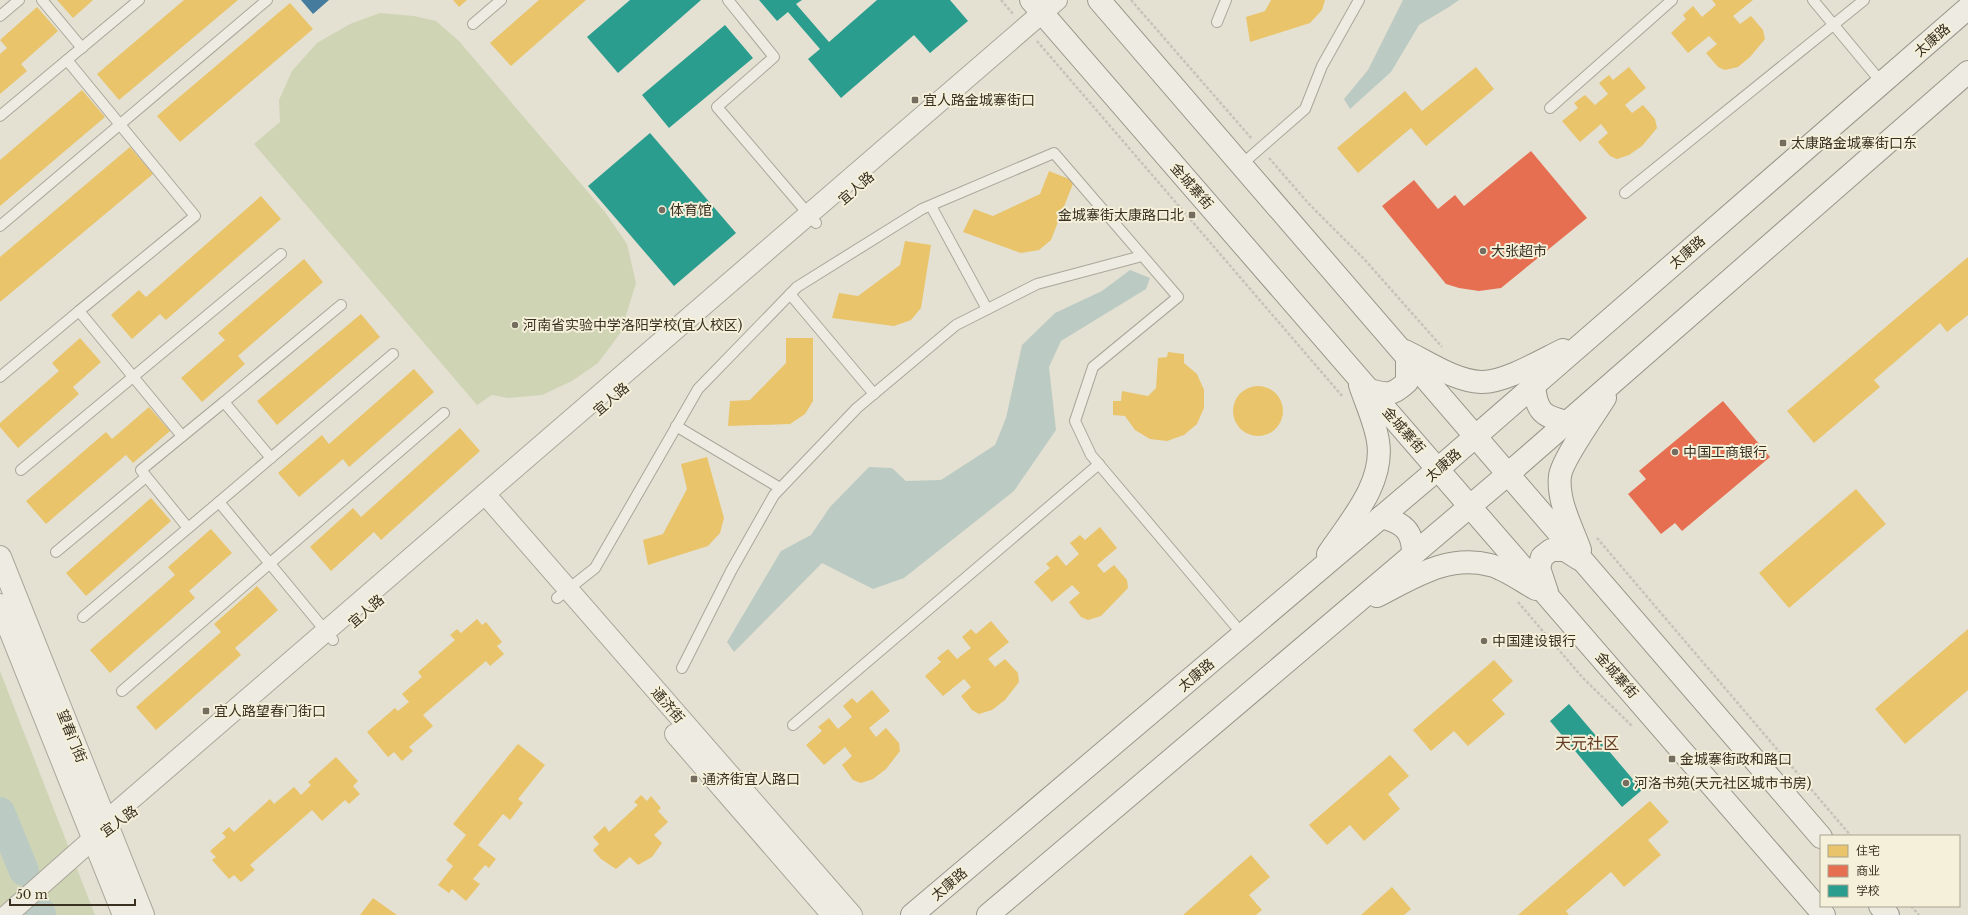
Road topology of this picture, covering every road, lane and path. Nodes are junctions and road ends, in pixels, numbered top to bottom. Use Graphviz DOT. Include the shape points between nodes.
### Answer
graph roads {
  1 [pos="19,0"];
  2 [pos="42,0"];
  3 [pos="139,0"];
  4 [pos="267,0"];
  5 [pos="501,0"];
  6 [pos="728,0"];
  7 [pos="1001,0"];
  8 [pos="1074,0"];
  9 [pos="1098,0"];
  10 [pos="1131,0"];
  11 [pos="1226,0"];
  12 [pos="1359,0"];
  13 [pos="1672,0"];
  14 [pos="1813,0"];
  15 [pos="1864,0"];
  16 [pos="1968,8"];
  17 [pos="1045,9"];
  18 [pos="0,16"];
  19 [pos="1217,22"];
  20 [pos="473,24"];
  21 [pos="1833,25"];
  22 [pos="1029,32"];
  23 [pos="82,48"];
  24 [pos="67,60"];
  25 [pos="1968,72"];
  26 [pos="1882,83"];
  27 [pos="1550,108"];
  28 [pos="0,116"];
  29 [pos="120,125"];
  30 [pos="1260,148"];
  31 [pos="1241,165"];
  32 [pos="1625,193"];
  33 [pos="931,206"];
  34 [pos="812,219"];
  35 [pos="0,226"];
  36 [pos="281,254"];
  37 [pos="1142,256"];
  38 [pos="790,294"];
  39 [pos="341,304"];
  40 [pos="987,309"];
  41 [pos="79,311"];
  42 [pos="1587,339"];
  43 [pos="1447,351"];
  44 [pos="1402,353"];
  45 [pos="393,354"];
  46 [pos="1620,376"];
  47 [pos="0,377"];
  48 [pos="133,377"];
  49 [pos="1363,383"];
  50 [pos="1534,386"];
  51 [pos="874,394"];
  52 [pos="224,402"];
  53 [pos="1347,402"];
  54 [pos="444,413"];
  55 [pos="1567,422"];
  56 [pos="676,426"];
  57 [pos="182,436"];
  58 [pos="1475,437"];
  59 [pos="271,458"];
  60 [pos="1099,464"];
  61 [pos="1438,469"];
  62 [pos="21,470"];
  63 [pos="1508,474"];
  64 [pos="146,476"];
  65 [pos="780,488"];
  66 [pos="219,502"];
  67 [pos="483,502"];
  68 [pos="1470,506"];
  69 [pos="1382,517"];
  70 [pos="188,528"];
  71 [pos="1592,533"];
  72 [pos="56,552"];
  73 [pos="1413,554"];
  74 [pos="0,557"];
  75 [pos="1584,563"];
  76 [pos="270,564"];
  77 [pos="1316,573"];
  78 [pos="562,594"];
  79 [pos="1548,595"];
  80 [pos="1513,597"];
  81 [pos="0,605"];
  82 [pos="1344,614"];
  83 [pos="83,617"];
  84 [pos="1243,635"];
  85 [pos="329,636"];
  86 [pos="682,668"];
  87 [pos="122,690"];
  88 [pos="793,725"];
  89 [pos="1634,727"];
  90 [pos="104,830"];
  91 [pos="1850,835"];
  92 [pos="1820,836"];
  93 [pos="1881,907"];
  94 [pos="1913,907"];
  95 [pos="7,915"];
  96 [pos="124,915"];
  97 [pos="143,915"];
  98 [pos="832,915"];
  99 [pos="852,915"];
  100 [pos="912,915"];
  101 [pos="988,915"];
  102 [pos="1824,915"];
  103 [pos="1888,915"];
  104 [pos="1919,915"];
  1 -- 18 [label="lane"];
  2 -- 23 [label="lane"];
  3 -- 23 [label="lane"];
  4 -- 29 [label="lane"];
  5 -- 20 [label="lane"];
  6 -- 34 [label="lane" via="774,57 717,107"];
  7 -- 22 [label="path"];
  8 -- 17 [label="street, 宜人路"];
  9 -- 31 [label="main road"];
  10 -- 30 [label="path"];
  11 -- 19 [label="lane"];
  12 -- 30 [label="lane" via="1322,66 1305,109"];
  13 -- 27 [label="lane"];
  14 -- 21 [label="lane"];
  15 -- 21 [label="lane"];
  16 -- 26 [label="main road, 太康路"];
  17 -- 22 [label="street, 宜人路"];
  17 -- 49 [label="main road, 金城寨街"];
  21 -- 26 [label="lane"];
  21 -- 32 [label="lane"];
  22 -- 34 [label="street, 宜人路"];
  22 -- 53 [label="path"];
  23 -- 24 [label="lane"];
  24 -- 28 [label="lane"];
  24 -- 29 [label="lane"];
  25 -- 46 [label="main road"];
  26 -- 42 [label="main road, 太康路"];
  29 -- 35 [label="lane"];
  29 -- 41 [label="lane" via="194,216"];
  30 -- 31 [label="lane"];
  30 -- 43 [label="path"];
  31 -- 44 [label="main road"];
  33 -- 37 [label="lane" via="1054,153"];
  33 -- 38 [label="lane" via="922,209 803,283"];
  33 -- 40 [label="lane"];
  34 -- 67 [label="street, 宜人路"];
  36 -- 48 [label="lane"];
  37 -- 40 [label="lane" via="1037,284"];
  37 -- 60 [label="lane" via="1178,297 1093,367 1075,421 1091,455"];
  38 -- 51 [label="lane"];
  38 -- 56 [label="lane" via="698,389"];
  39 -- 52 [label="lane"];
  40 -- 51 [label="lane" via="956,325"];
  41 -- 47 [label="lane"];
  41 -- 48 [label="lane"];
  42 -- 44 [label="main road" via="1509,376 1481,382 1457,376"];
  42 -- 50 [label="main road, 太康路"];
  44 -- 49 [label="main road" via="1407,382 1398,391 1388,395"];
  44 -- 58 [label="main road"];
  45 -- 59 [label="lane"];
  46 -- 55 [label="main road"];
  46 -- 75 [label="main road" via="1570,453 1560,475 1562,501"];
  48 -- 57 [label="lane"];
  48 -- 62 [label="lane"];
  49 -- 61 [label="main road, 金城寨街"];
  49 -- 77 [label="main road" via="1378,441 1378,466 1370,490"];
  50 -- 55 [label="main road" via="1536,402 1548,417"];
  50 -- 58 [label="main road, 太康路"];
  51 -- 65 [label="lane" via="857,408"];
  52 -- 57 [label="lane"];
  52 -- 59 [label="lane"];
  54 -- 76 [label="lane"];
  55 -- 63 [label="main road"];
  56 -- 65 [label="lane"];
  56 -- 78 [label="lane" via="595,568"];
  57 -- 64 [label="lane" via="141,470"];
  58 -- 61 [label="main road, 太康路"];
  58 -- 63 [label="main road"];
  59 -- 66 [label="lane"];
  60 -- 84 [label="lane"];
  60 -- 88 [label="lane"];
  61 -- 68 [label="main road, 金城寨街"];
  61 -- 69 [label="main road, 太康路"];
  63 -- 68 [label="main road"];
  63 -- 75 [label="main road"];
  64 -- 70 [label="lane"];
  64 -- 72 [label="lane"];
  65 -- 86 [label="lane" via="731,571"];
  66 -- 70 [label="lane"];
  66 -- 76 [label="lane"];
  67 -- 78 [label="street, 通济街"];
  67 -- 85 [label="street, 宜人路"];
  68 -- 73 [label="main road"];
  68 -- 79 [label="main road, 金城寨街"];
  69 -- 73 [label="main road" via="1399,522 1413,540"];
  69 -- 77 [label="main road, 太康路"];
  70 -- 83 [label="lane"];
  71 -- 91 [label="path"];
  73 -- 82 [label="main road"];
  74 -- 90 [label="main road, 望春门街"];
  75 -- 79 [label="main road" via="1565,550 1551,550 1542,557 1539,568"];
  75 -- 92 [label="main road"];
  76 -- 85 [label="lane"];
  76 -- 87 [label="lane"];
  77 -- 84 [label="main road, 太康路"];
  78 -- 98 [label="street, 通济街"];
  78 -- 99 [label="street, 通济街"];
  79 -- 82 [label="main road" via="1491,565 1463,561 1433,568"];
  79 -- 102 [label="main road, 金城寨街"];
  80 -- 89 [label="path" via="1582,678"];
  81 -- 90 [label="main road, 望春门街"];
  82 -- 101 [label="main road"];
  84 -- 100 [label="main road, 太康路"];
  85 -- 90 [label="street, 宜人路"];
  90 -- 95 [label="street, 宜人路"];
  90 -- 96 [label="main road, 望春门街"];
  90 -- 97 [label="main road, 望春门街"];
  93 -- 103 [label="main road"];
  94 -- 104 [label="path"];
}
